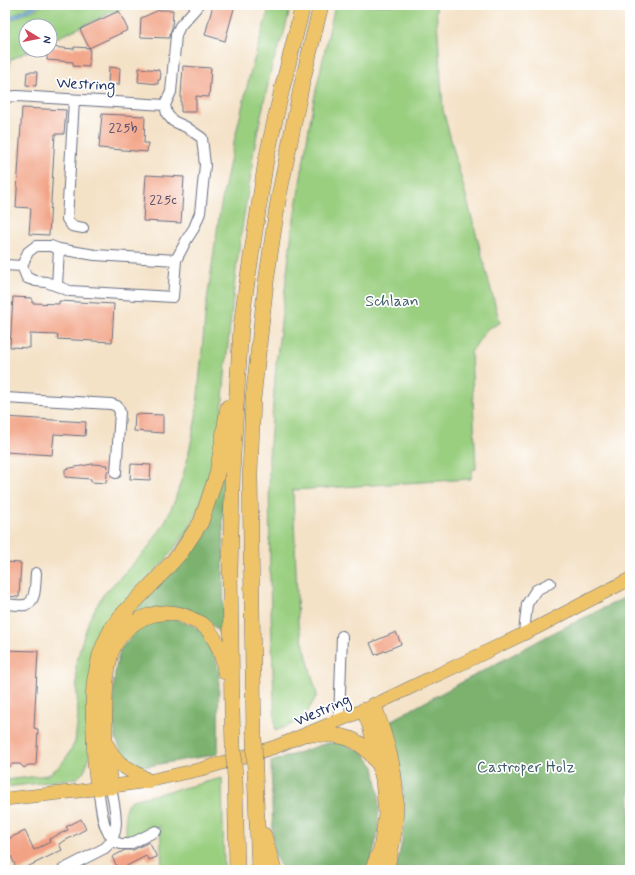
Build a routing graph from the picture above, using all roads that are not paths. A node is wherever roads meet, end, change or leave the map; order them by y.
1 (303, 5) edge
2 (321, 5) edge
3 (197, 7) dead end
4 (5, 97) edge
5 (74, 100) junction
6 (165, 105) junction
7 (83, 228) dead end
8 (59, 249) junction
9 (176, 260) junction
10 (5, 265) edge
11 (22, 266) junction
12 (57, 286) junction
13 (241, 327) junction
14 (5, 398) edge
15 (116, 472) dead end
16 (36, 573) dead end
17 (630, 579) edge
18 (550, 583) dead end
19 (5, 604) edge
20 (524, 633) junction
21 (342, 636) dead end
22 (369, 707) junction
23 (232, 711) junction
24 (339, 720) junction
25 (308, 734) junction
26 (105, 741) junction
27 (380, 766) junction
28 (148, 781) junction
29 (105, 788) junction
30 (5, 799) edge
31 (256, 807) junction
32 (156, 831) dead end
33 (113, 838) junction
34 (62, 870) edge
35 (237, 870) edge
36 (259, 870) edge
37 (274, 870) edge
38 (372, 870) edge
39 (386, 870) edge

1 - 13 highway
2 - 31 highway, bridge
3 - 6 street
4 - 5 street, Westring
5 - 6 street, Westring
5 - 7 street
6 - 9 street
8 - 9 street
8 - 11 street
8 - 12 street
9 - 12 street
10 - 11 street
11 - 12 street
13 - 23 highway
13 - 29 highway
14 - 15 street
16 - 19 street
17 - 20 main road, Westring
18 - 20 street
20 - 22 main road, Westring
21 - 24 street
22 - 24 main road, Westring
22 - 27 highway
22 - 39 highway
23 - 26 highway
23 - 35 highway, bridge
24 - 25 main road, Westring
25 - 27 highway
25 - 28 main road, Westring
26 - 28 highway
26 - 29 highway
27 - 38 highway
28 - 29 main road, Westring
29 - 30 main road, Westring
29 - 33 street
31 - 36 highway
31 - 37 highway
32 - 33 street
33 - 34 street

